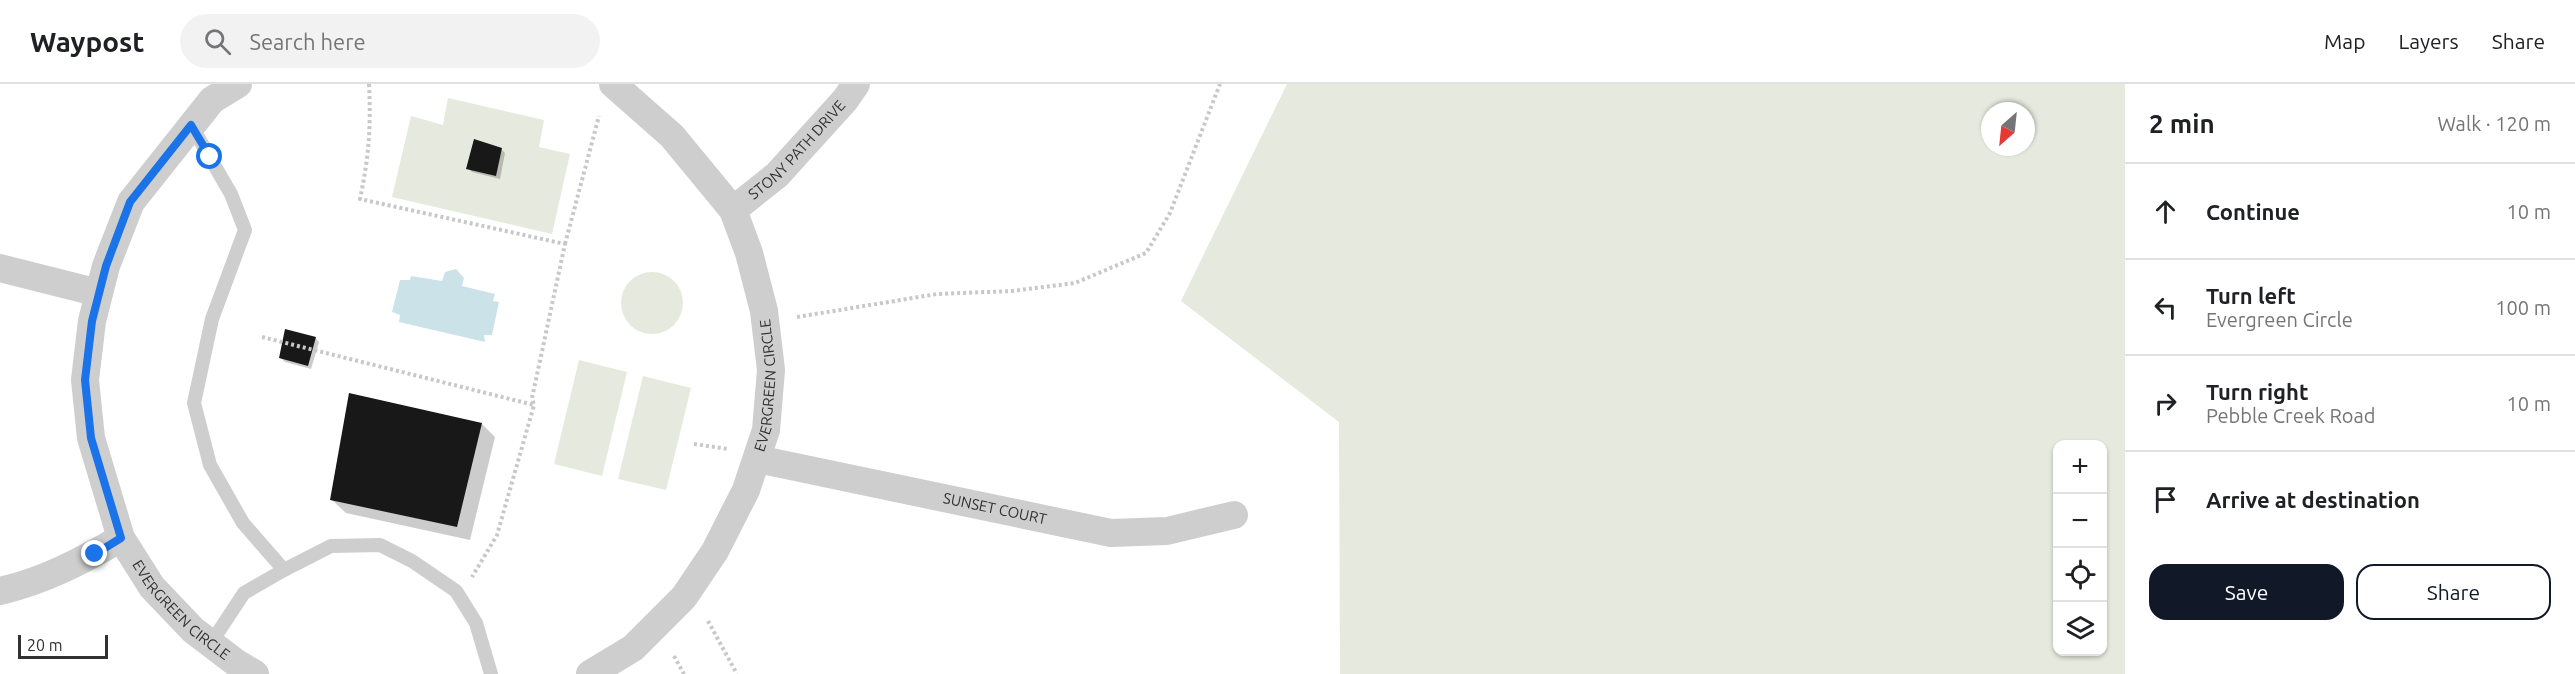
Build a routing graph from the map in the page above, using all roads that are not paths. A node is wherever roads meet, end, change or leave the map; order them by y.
1 (238, 84) edge
2 (613, 84) edge
3 (856, 84) edge
4 (191, 125) junction
5 (733, 210) junction
6 (0, 268) edge
7 (99, 293) junction
8 (746, 454) junction
9 (1234, 515) dead end
10 (121, 538) junction
11 (284, 570) junction
12 (0, 591) edge
13 (211, 643) junction
14 (255, 674) edge
15 (491, 674) edge
16 (590, 674) edge

1 - 4 street, EVERGREEN CIRCLE
2 - 5 street, EVERGREEN CIRCLE
3 - 5 street, STONY PATH DRIVE
4 - 7 street, EVERGREEN CIRCLE
4 - 11 lane
5 - 8 street, EVERGREEN CIRCLE
6 - 7 street
7 - 10 street, EVERGREEN CIRCLE
8 - 9 street, SUNSET COURT
8 - 16 street, EVERGREEN CIRCLE
10 - 12 street
10 - 13 street, EVERGREEN CIRCLE
11 - 13 lane
11 - 15 lane
13 - 14 street, EVERGREEN CIRCLE

